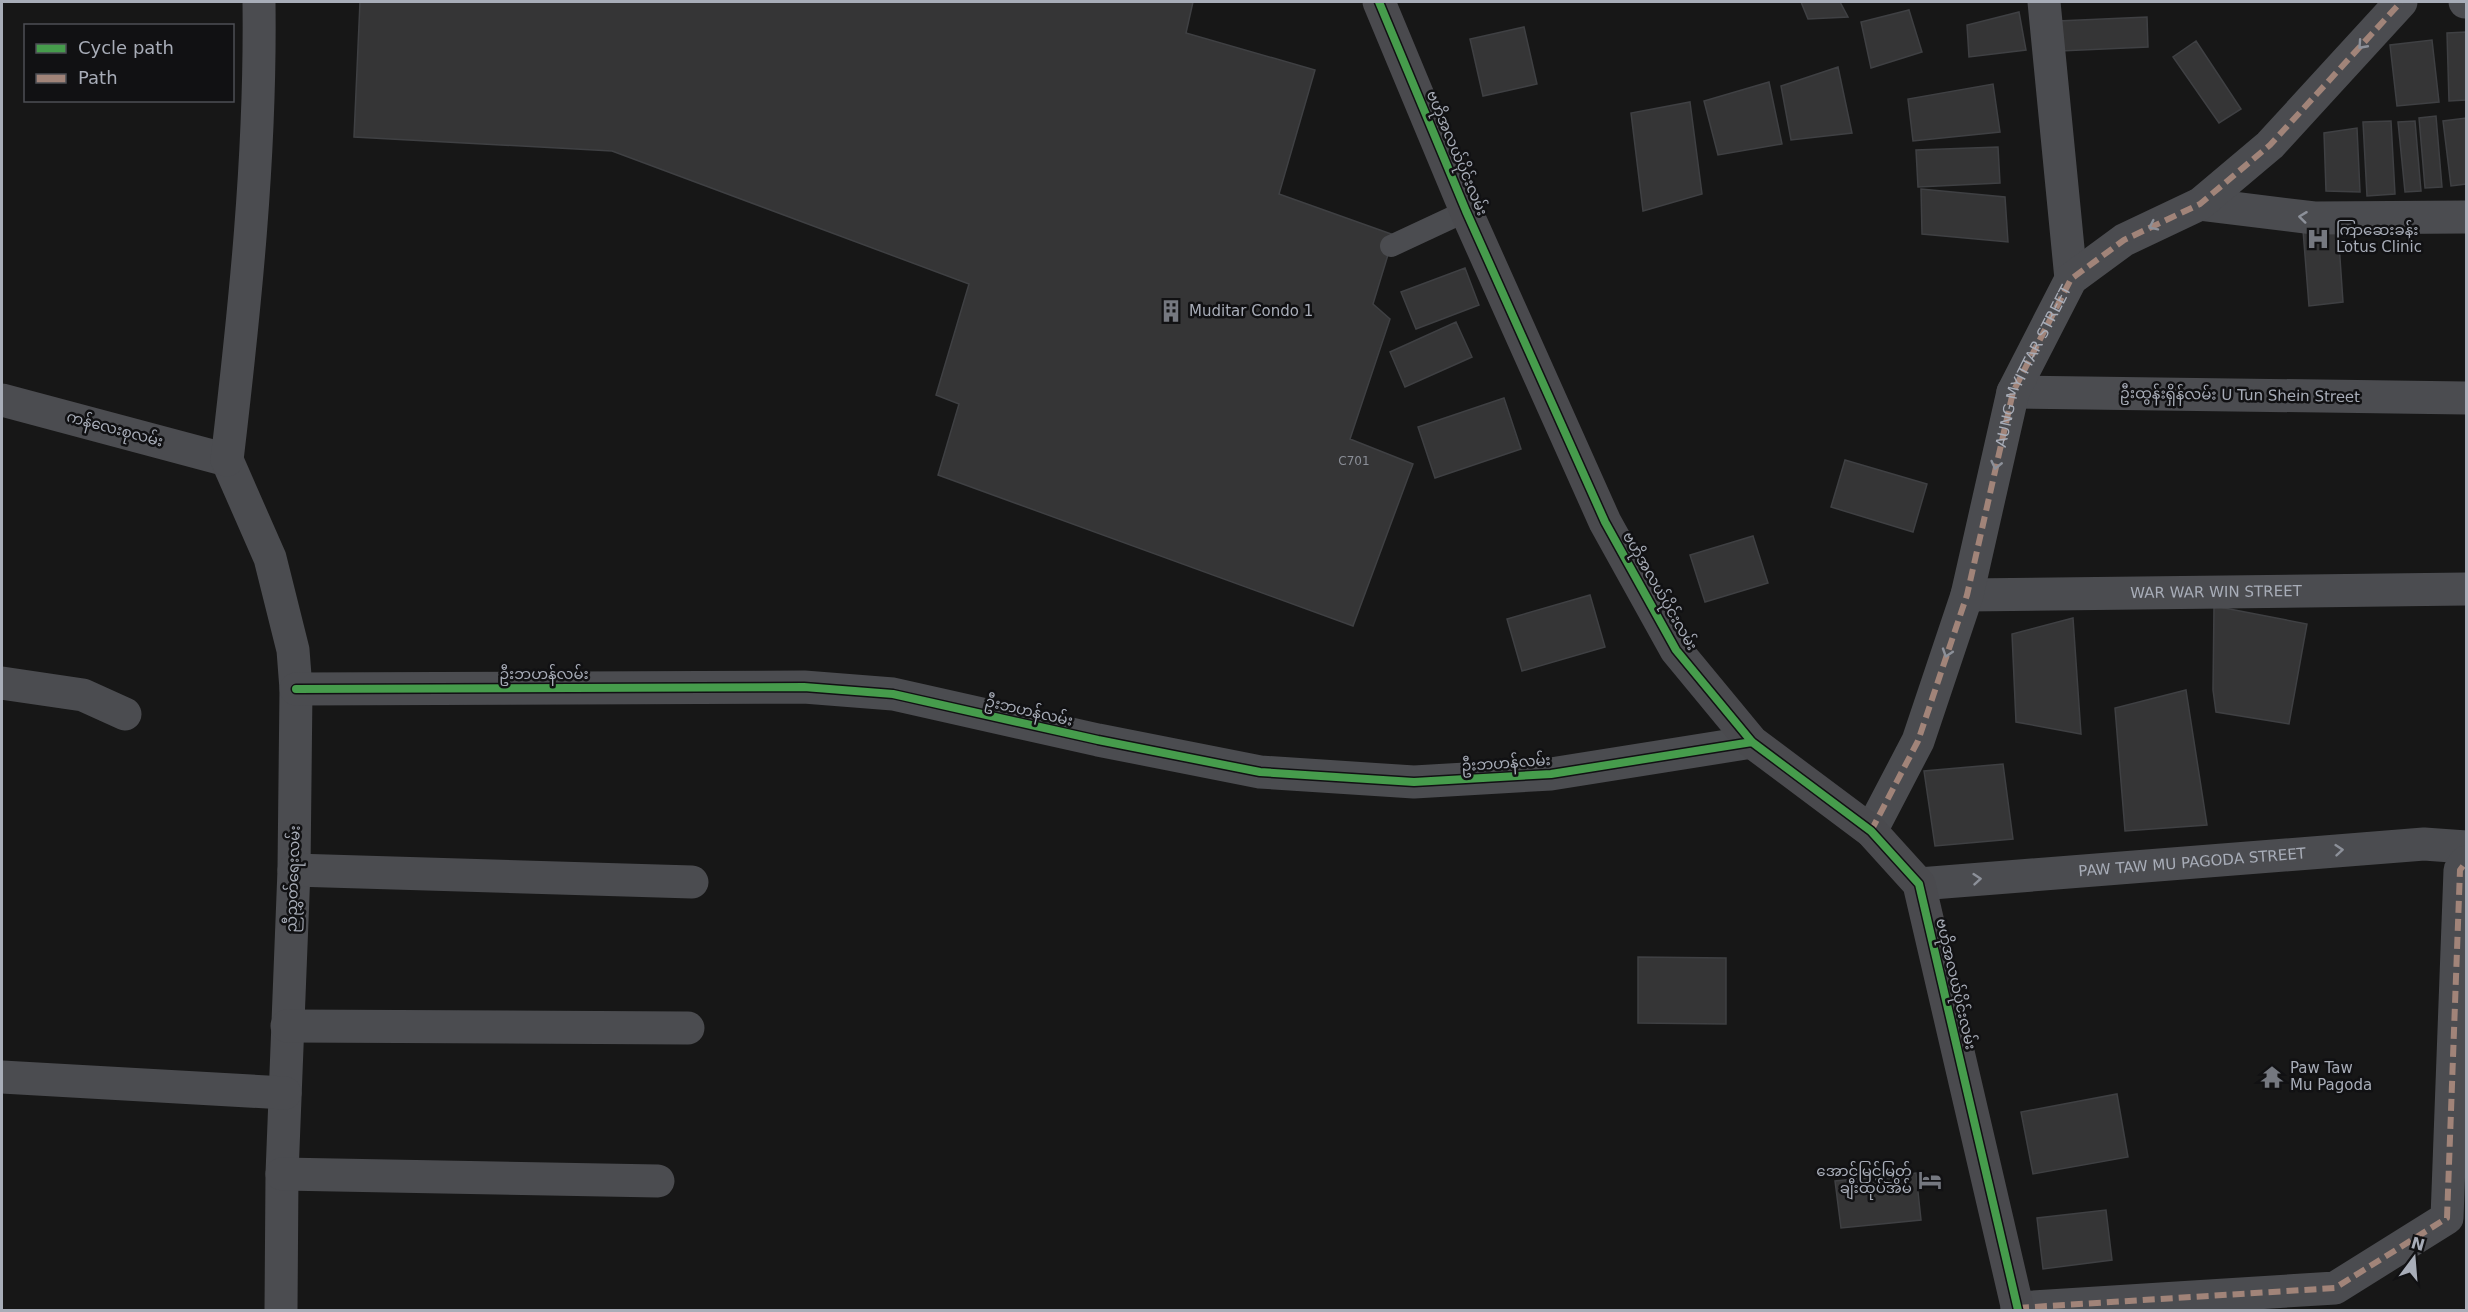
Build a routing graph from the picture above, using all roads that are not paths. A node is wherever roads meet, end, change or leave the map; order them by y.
1 (259, 2) edge
2 (1379, 2) edge
3 (2044, 2) edge
4 (2401, 2) edge
5 (2200, 204) junction
6 (1466, 211) junction
7 (2466, 217) edge
8 (1391, 246) dead end
9 (2071, 279) junction
10 (2013, 392) junction
11 (2466, 398) edge
12 (2, 400) edge
13 (228, 460) junction
14 (2466, 589) edge
15 (1967, 595) junction
16 (2, 683) edge
17 (296, 688) junction
18 (124, 714) dead end
19 (1752, 742) junction
20 (1871, 831) junction
21 (2464, 860) edge
22 (294, 870) junction
23 (692, 882) dead end
24 (1919, 884) junction
25 (287, 1026) junction
26 (688, 1028) dead end
27 (2, 1077) edge
28 (285, 1093) junction
29 (282, 1174) junction
30 (658, 1180) dead end
31 (2018, 1310) edge
32 (281, 1311) edge

1 - 13 street
2 - 6 street, ဗဟိုအလယ်ပိုင်းလမ်း
3 - 9 street
4 -> 5 street, AUNG MYITTAR STREET
7 -> 5 street
5 -> 9 street, AUNG MYITTAR STREET
6 - 8 lane
6 - 19 street, ဗဟိုအလယ်ပိုင်းလမ်း
9 - 10 street, AUNG MYITTAR STREET
10 - 11 street, ဦးထွန်းရှိန်လမ်း U Tun Shein Street
10 -> 15 street, AUNG MYITTAR STREET
12 - 13 street, ကန်လေးစုလမ်း
13 - 17 street, ညီညွှတ်ရေးလမ်း
14 - 15 street, WAR WAR WIN STREET
15 -> 20 street, AUNG MYITTAR STREET
16 - 18 street
17 - 19 street, ဦးဘဟန်လမ်း
17 - 22 street, ညီညွှတ်ရေးလမ်း
19 - 20 street, ဗဟိုအလယ်ပိုင်းလမ်း
20 - 24 street, ဗဟိုအလယ်ပိုင်းလမ်း
24 -> 21 street, PAW TAW MU PAGODA STREET
21 - 31 street
22 - 23 street
22 - 25 street, ညီညွှတ်ရေးလမ်း
24 - 31 street, ဗဟိုအလယ်ပိုင်းလမ်း
25 - 26 street
25 - 28 street, ညီညွှတ်ရေးလမ်း
27 - 28 street
28 - 29 street, ညီညွှတ်ရေးလမ်း
29 - 30 street
29 - 32 street, ညီညွှတ်ရေးလမ်း

